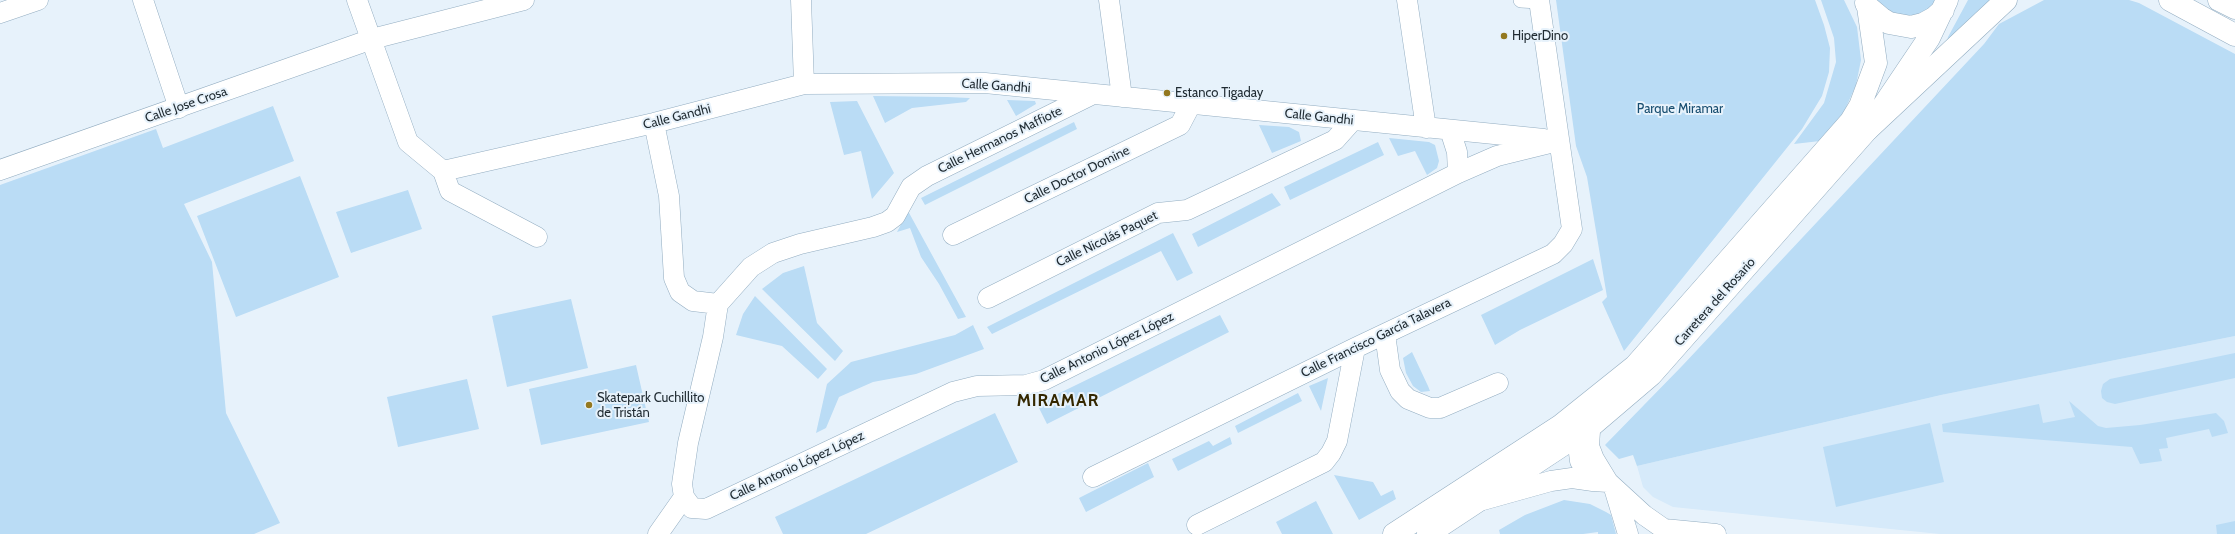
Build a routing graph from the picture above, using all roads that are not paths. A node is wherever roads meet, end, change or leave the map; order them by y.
1 (38, 0) edge
2 (142, 0) edge
3 (357, 0) edge
4 (524, 0) edge
5 (801, 0) edge
6 (1109, 0) edge
7 (1407, 0) edge
8 (1533, 0) edge
9 (2006, 0) edge
10 (2170, 0) edge
11 (2219, 0) edge
12 (1861, 2) edge
13 (1945, 5) edge
14 (2235, 8) edge
15 (0, 13) edge
16 (2235, 35) edge
17 (372, 40) junction
18 (804, 84) junction
19 (1091, 95) junction
20 (1122, 97) junction
21 (1191, 104) junction
22 (179, 108) junction
23 (1352, 120) junction
24 (654, 123) junction
25 (1426, 128) junction
26 (1450, 130) junction
27 (1868, 130) junction
28 (1496, 134) junction
29 (1558, 141) junction
30 (1497, 156) junction
31 (0, 170) edge
32 (443, 172) junction
33 (1458, 172) junction
34 (953, 235) dead end
35 (537, 238) dead end
36 (988, 298) dead end
37 (718, 304) junction
38 (1385, 334) junction
39 (1355, 348) junction
40 (1498, 382) dead end
41 (1582, 424) junction
42 (1092, 477) dead end
43 (1605, 484) junction
44 (684, 497) junction
45 (1479, 501) junction
46 (1198, 525) dead end
47 (1659, 531) edge
48 (658, 534) edge
49 (1394, 534) edge
50 (1428, 534) edge
51 (1628, 534) edge
52 (1716, 534) edge

1 - 15 street
2 - 22 street
3 - 17 street
4 - 17 street, Calle Jose Crosa
5 - 18 street
6 - 20 street
7 - 25 street
8 - 29 street, Calle Francisco García Talavera
9 - 27 main road
10 - 16 main road
11 - 14 main road
12 - 13 main road
12 - 41 main road, Carretera del Rosario
13 - 27 main road, Carretera del Rosario
17 - 22 street, Calle Jose Crosa
17 - 32 street
18 - 19 street, Calle Gandhi
18 - 24 street, Calle Gandhi
19 - 20 street, Calle Gandhi
19 - 37 street, Calle Hermanos Maffiote
20 - 21 street, Calle Gandhi
21 - 23 street, Calle Gandhi
21 - 34 street, Calle Doctor Domine
22 - 31 street, Calle Jose Crosa
23 - 25 street, Calle Gandhi
23 - 36 street, Calle Nicolás Paquet
24 - 32 street, Calle Gandhi
24 - 37 street
25 - 26 street, Calle Gandhi
26 - 28 street, Calle Gandhi
26 - 33 street
27 - 41 main road, Carretera del Rosario
28 - 29 street, Calle Gandhi
28 - 30 street
29 - 30 street, Calle Antonio López López
29 - 38 street, Calle Francisco García Talavera
30 - 33 street, Calle Antonio López López
32 - 35 street
33 - 44 street, Calle Antonio López López
37 - 44 street
38 - 39 street, Calle Francisco García Talavera
38 - 40 street
39 - 42 street, Calle Francisco García Talavera
39 - 46 street
41 - 43 street
41 - 45 main road, Carretera del Rosario
41 - 49 main road, Carretera del Rosario
43 - 45 street
43 - 47 street
43 - 51 street
44 - 48 street
45 - 50 main road, Carretera del Rosario
47 - 52 street

